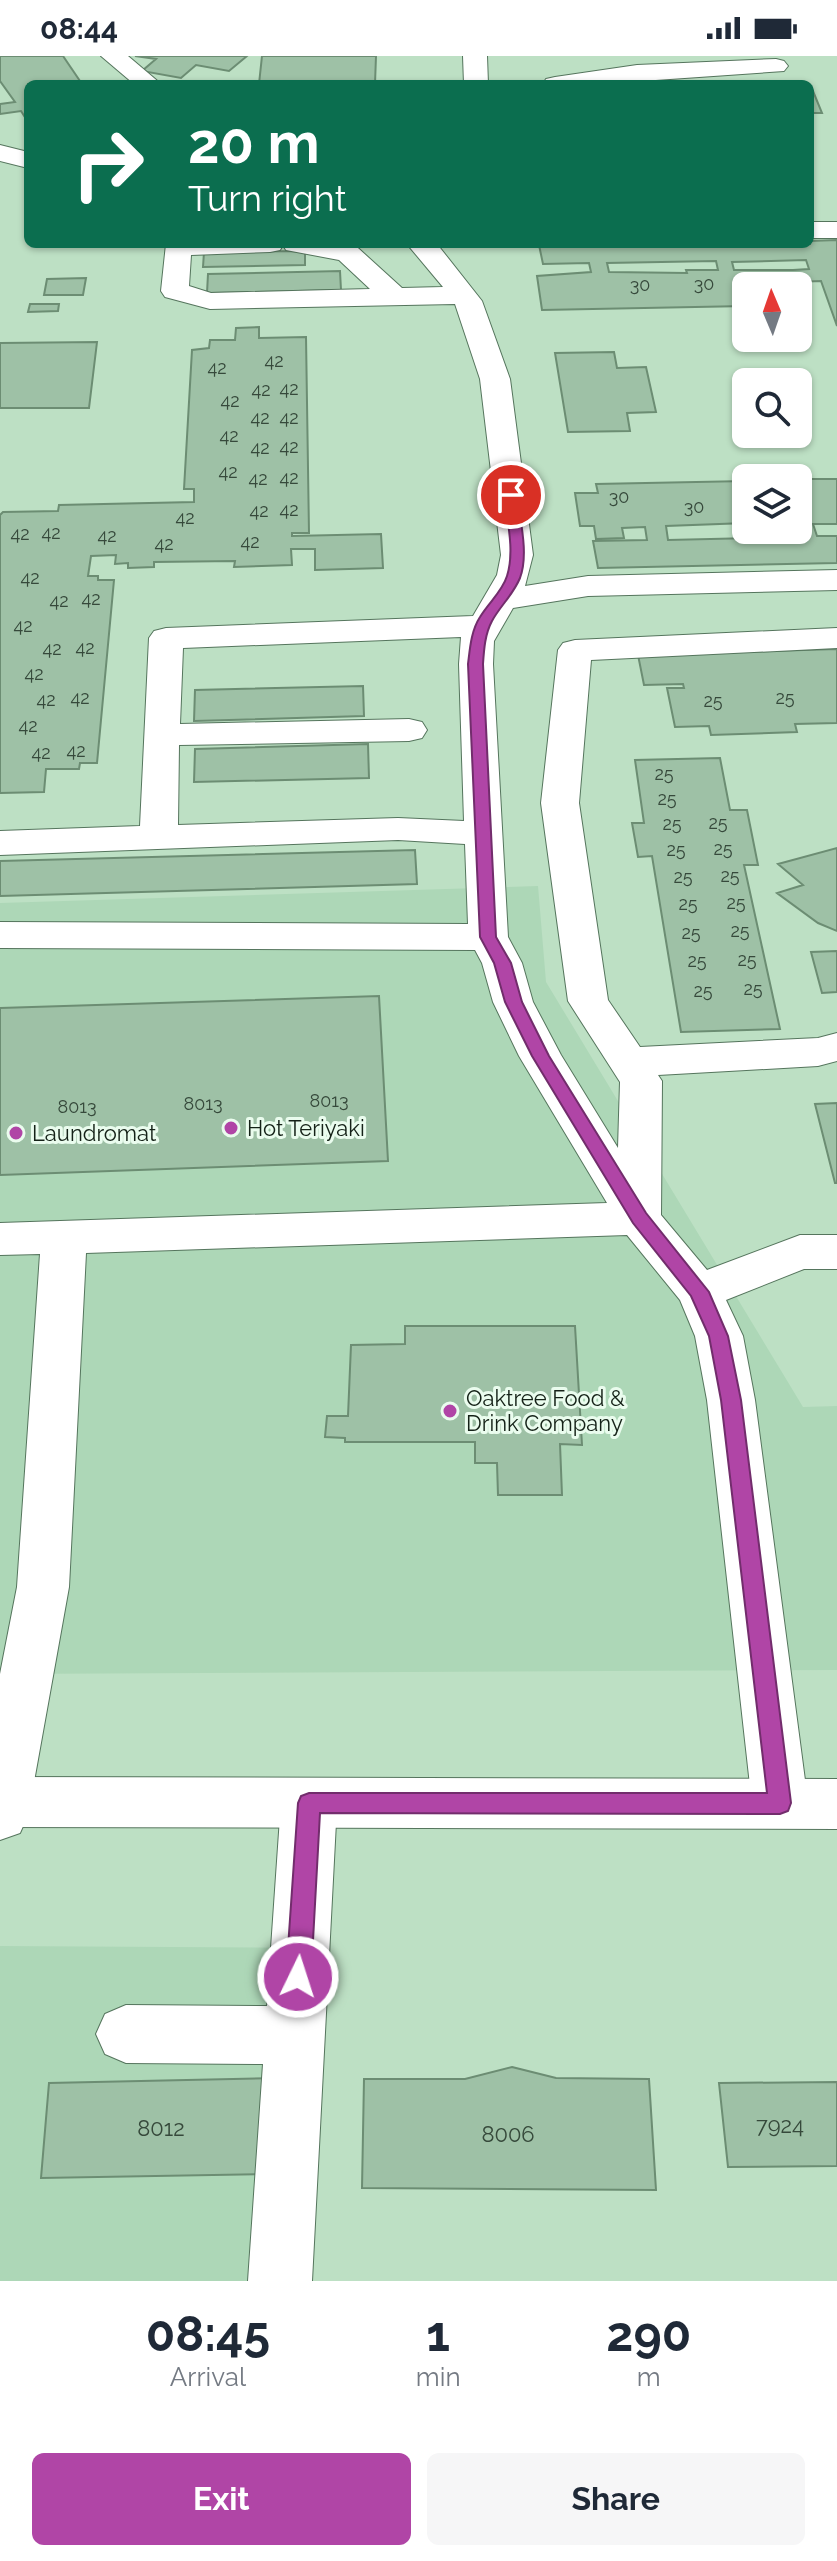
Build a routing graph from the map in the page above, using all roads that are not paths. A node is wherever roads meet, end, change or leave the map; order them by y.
1 (113, 56) edge
2 (475, 56) edge
3 (776, 66) dead end
4 (144, 80) edge
5 (476, 80) edge
6 (575, 80) edge
7 (0, 153) edge
8 (24, 159) edge
9 (814, 230) edge
10 (837, 230) edge
11 (178, 248) edge
12 (317, 248) edge
13 (425, 248) edge
14 (464, 295) junction
15 (395, 297) junction
16 (837, 580) edge
17 (492, 613) junction
18 (837, 638) edge
19 (409, 730) dead end
20 (161, 735) junction
21 (483, 834) junction
22 (159, 837) junction
23 (0, 843) edge
24 (0, 935) edge
25 (488, 937) junction
26 (837, 1047) edge
27 (628, 1062) junction
28 (639, 1218) junction
29 (64, 1237) junction
30 (0, 1239) edge
31 (837, 1252) edge
32 (699, 1292) junction
33 (309, 1803) junction
34 (780, 1803) junction
35 (837, 1804) edge
36 (1, 1807) edge
37 (126, 2034) dead end
38 (295, 2035) junction
39 (280, 2281) edge

1 - 4 street
2 - 5 street
3 - 6 street
7 - 8 street
9 - 10 street
11 - 15 street
12 - 15 street
13 - 14 street
14 - 15 street
14 - 17 street
16 - 17 street
17 - 20 street
17 - 21 street
18 - 27 street
19 - 20 street
20 - 22 street
21 - 22 street
21 - 25 street
22 - 23 street
24 - 25 street
25 - 28 street
26 - 27 street
27 - 28 street
28 - 29 street
28 - 32 street
29 - 30 street
29 - 36 street
31 - 32 street
32 - 34 street
33 - 34 street
33 - 36 street
33 - 38 street
34 - 35 street
37 - 38 street
38 - 39 street

